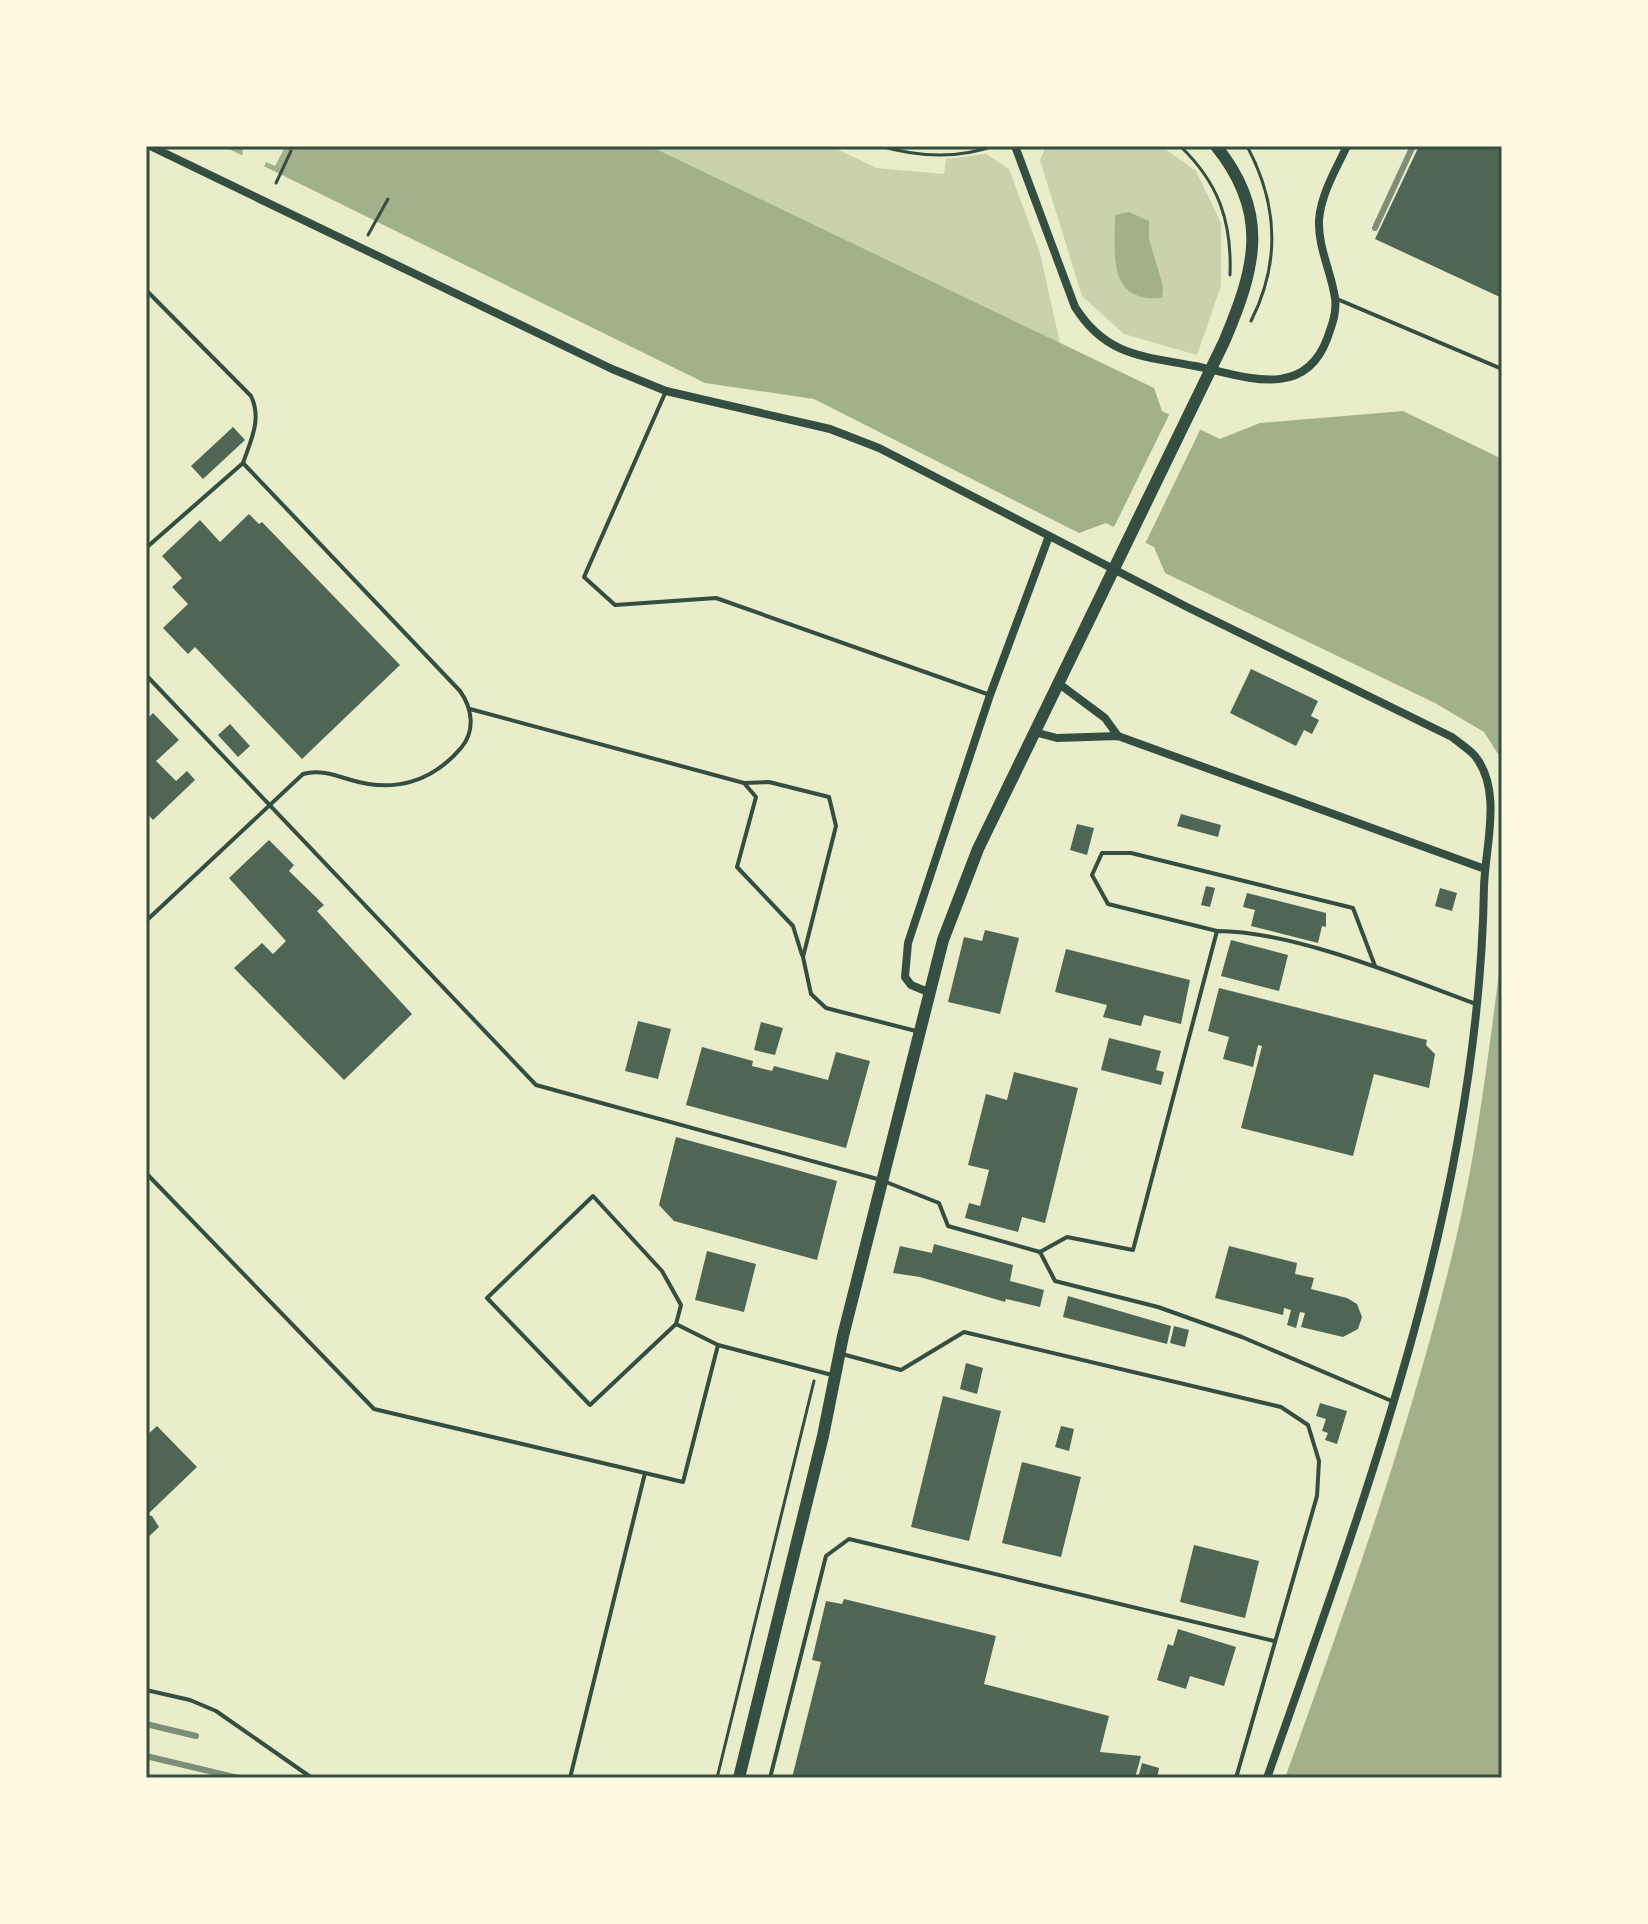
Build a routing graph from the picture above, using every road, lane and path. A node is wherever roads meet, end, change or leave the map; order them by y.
1 (150, 146) edge
2 (880, 146) edge
3 (994, 146) edge
4 (1015, 146) edge
5 (1180, 146) edge
6 (1216, 146) edge
7 (1347, 146) edge
8 (291, 151) dead end
9 (276, 183) dead end
10 (388, 199) dead end
11 (368, 235) dead end
12 (1229, 279) dead end
13 (146, 290) edge
14 (1335, 298) junction
15 (1502, 369) edge
16 (666, 391) junction
17 (243, 463) junction
18 (1049, 536) junction
19 (146, 548) edge
20 (146, 675) edge
21 (1058, 683) junction
22 (990, 695) junction
23 (469, 709) junction
24 (1034, 732) junction
25 (1118, 736) junction
26 (744, 783) junction
27 (269, 806) junction
28 (1485, 869) junction
29 (146, 921) edge
30 (1217, 931) junction
31 (803, 957) junction
32 (1375, 966) junction
33 (928, 992) junction
34 (1479, 1005) junction
35 (918, 1032) junction
36 (146, 1173) edge
37 (881, 1180) junction
38 (1040, 1252) junction
39 (676, 1324) junction
40 (718, 1345) junction
41 (840, 1353) junction
42 (834, 1376) junction
43 (1394, 1402) junction
44 (645, 1473) junction
45 (1274, 1641) junction
46 (146, 1690) edge
47 (312, 1778) edge
48 (570, 1778) edge
49 (739, 1778) edge
50 (770, 1778) edge
51 (1236, 1778) edge
52 (1267, 1778) edge

1 - 16 street
2 - 3 path
4 - 14 street
5 - 12 path
6 - 21 main road
7 - 14 street
8 - 9 path
10 - 11 path
13 - 17 lane
14 - 15 lane
16 - 18 street
16 - 22 lane
17 - 19 lane
17 - 23 lane
18 - 22 street
18 - 28 street
20 - 27 lane
21 - 24 main road
21 - 25 street
22 - 33 street
23 - 26 lane
23 - 27 lane
24 - 25 street
24 - 33 main road
25 - 28 street
26 - 31 lane
26 - 31 lane
27 - 29 lane
27 - 37 lane
28 - 34 street
30 - 32 lane
30 - 32 lane
30 - 38 lane
31 - 35 lane
32 - 34 lane
33 - 35 main road
34 - 43 street
35 - 37 main road
36 - 44 lane
37 - 38 lane
37 - 41 main road
38 - 43 lane
39 - 39 lane
39 - 40 lane
40 - 42 lane
40 - 44 lane
41 - 42 main road
41 - 45 lane
42 - 49 main road
43 - 52 street
44 - 48 lane
45 - 50 lane
45 - 51 lane
46 - 47 lane

